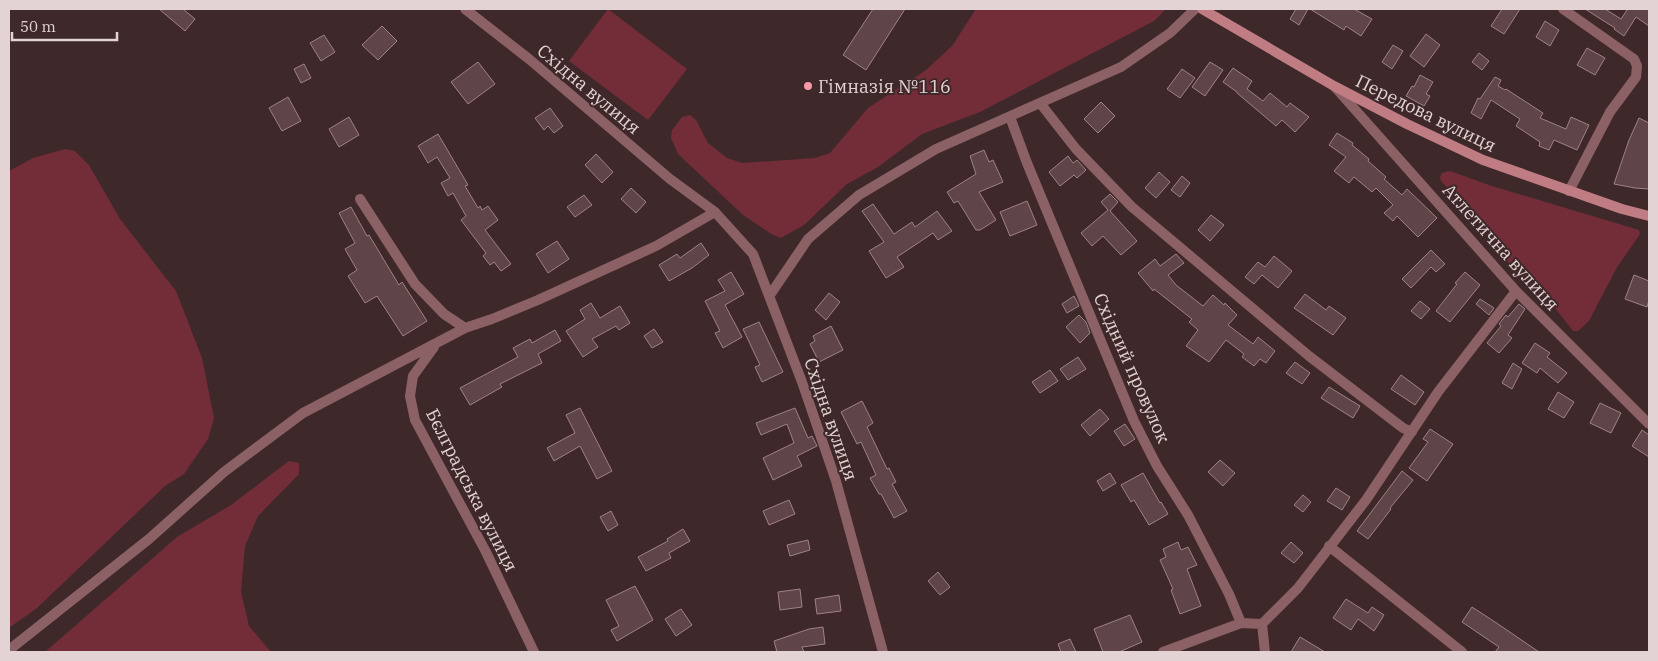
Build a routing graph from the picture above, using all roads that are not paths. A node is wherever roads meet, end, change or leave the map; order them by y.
1 (465, 9) edge
2 (1196, 9) edge
3 (1202, 9) edge
4 (1563, 9) edge
5 (1334, 86) junction
6 (1040, 103) junction
7 (1010, 117) junction
8 (1569, 191) junction
9 (360, 199) dead end
10 (715, 212) junction
11 (1649, 216) edge
12 (1516, 291) junction
13 (770, 296) junction
14 (465, 328) junction
15 (437, 344) junction
16 (1649, 424) edge
17 (1412, 432) junction
18 (1329, 546) junction
19 (1241, 623) junction
20 (1262, 624) junction
21 (9, 650) edge
22 (534, 652) edge
23 (883, 652) edge
24 (1162, 652) edge
25 (1265, 652) edge
26 (1462, 652) edge

1 - 10 street, Східна вулиця
2 - 6 street
3 - 5 street, Передова вулиця
4 - 8 street
5 - 8 street, Передова вулиця
5 - 12 street, Атлетична вулиця
6 - 7 street
6 - 17 street
7 - 13 street
7 - 19 street, Східний провулок
8 - 11 street, Передова вулиця
9 - 14 street
10 - 13 street, Східна вулиця
10 - 14 street
12 - 16 street, Атлетична вулиця
12 - 17 street
13 - 23 street, Східна вулиця
14 - 15 street
15 - 21 street
15 - 22 street, Бєлградська вулиця
17 - 18 street
18 - 20 street
18 - 26 street
19 - 20 street
19 - 24 street
20 - 25 street

